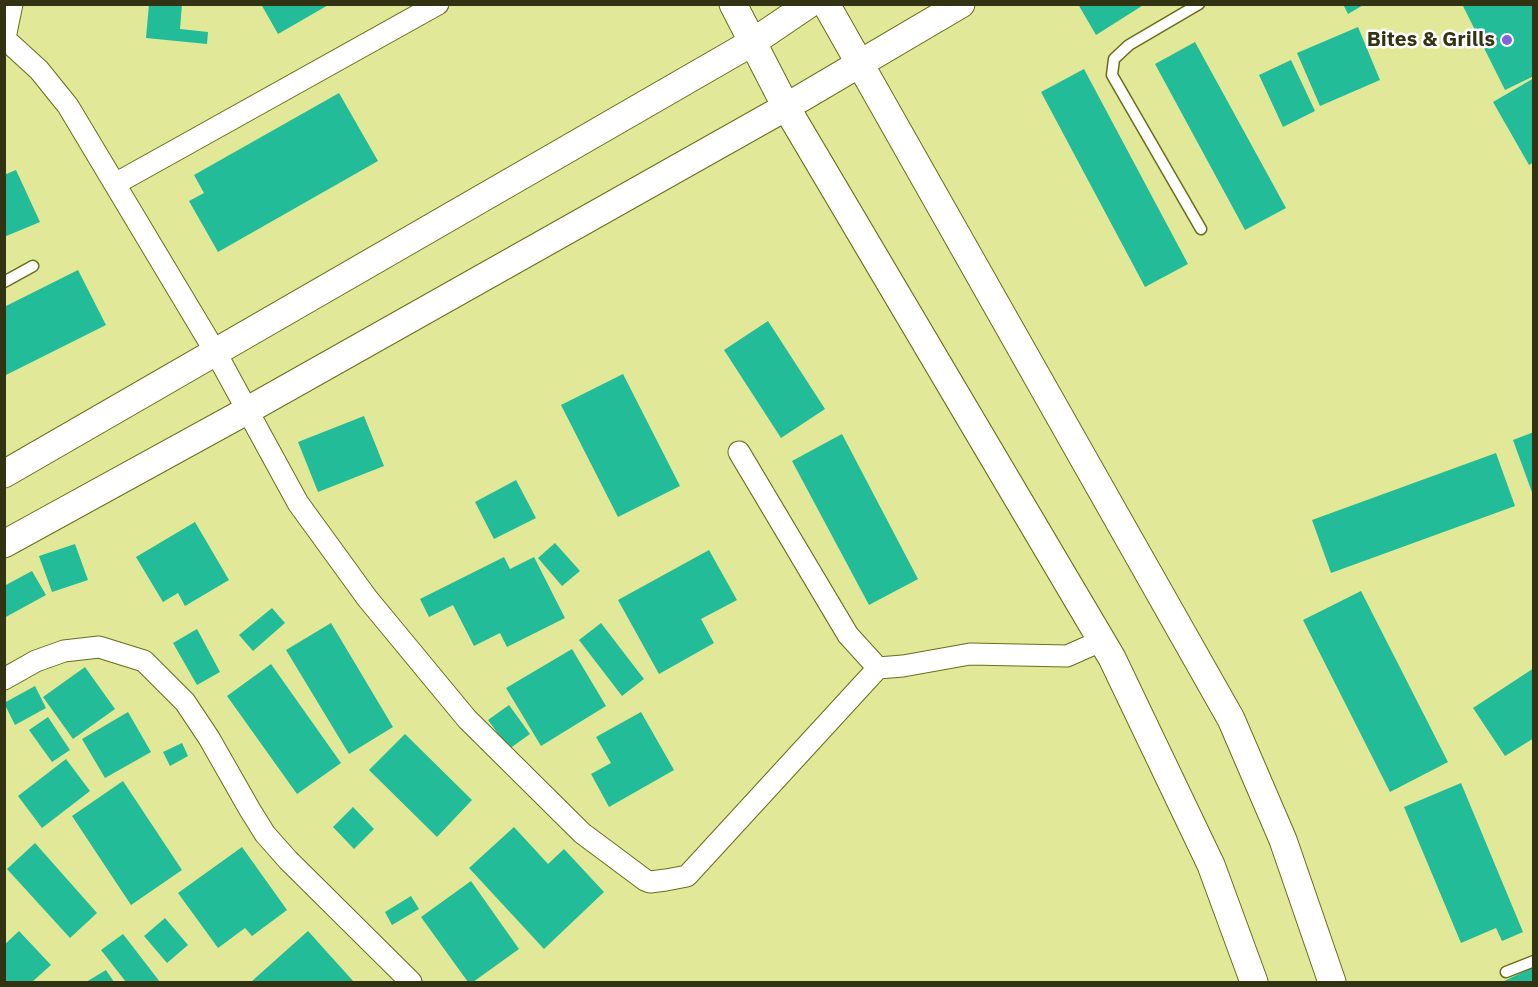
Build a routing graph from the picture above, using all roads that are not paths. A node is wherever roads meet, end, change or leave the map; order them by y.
1 (12, 4) edge
2 (438, 4) edge
3 (733, 4) edge
4 (809, 4) edge
5 (826, 4) edge
6 (961, 4) edge
7 (1199, 4) edge
8 (5, 38) edge
9 (753, 42) junction
10 (860, 63) junction
11 (786, 107) junction
12 (115, 184) junction
13 (1201, 229) dead end
14 (33, 266) dead end
15 (4, 282) edge
16 (216, 352) junction
17 (248, 410) junction
18 (738, 452) dead end
19 (4, 474) edge
20 (4, 544) edge
21 (1101, 640) junction
22 (878, 668) junction
23 (4, 679) edge
24 (1533, 961) edge
25 (1506, 972) dead end
26 (411, 982) edge
27 (1254, 982) edge
28 (1332, 982) edge

1 - 8 street
2 - 12 street
3 - 9 street
4 - 9 street
5 - 10 street
6 - 10 street
7 - 13 lane
8 - 12 street
9 - 11 street
9 - 16 street
10 - 11 street
10 - 28 street
11 - 17 street
11 - 21 street
12 - 16 street
14 - 15 lane
16 - 17 street
16 - 19 street
17 - 20 street
17 - 22 street
18 - 22 street
21 - 22 street
21 - 27 street
23 - 26 street
24 - 25 lane

